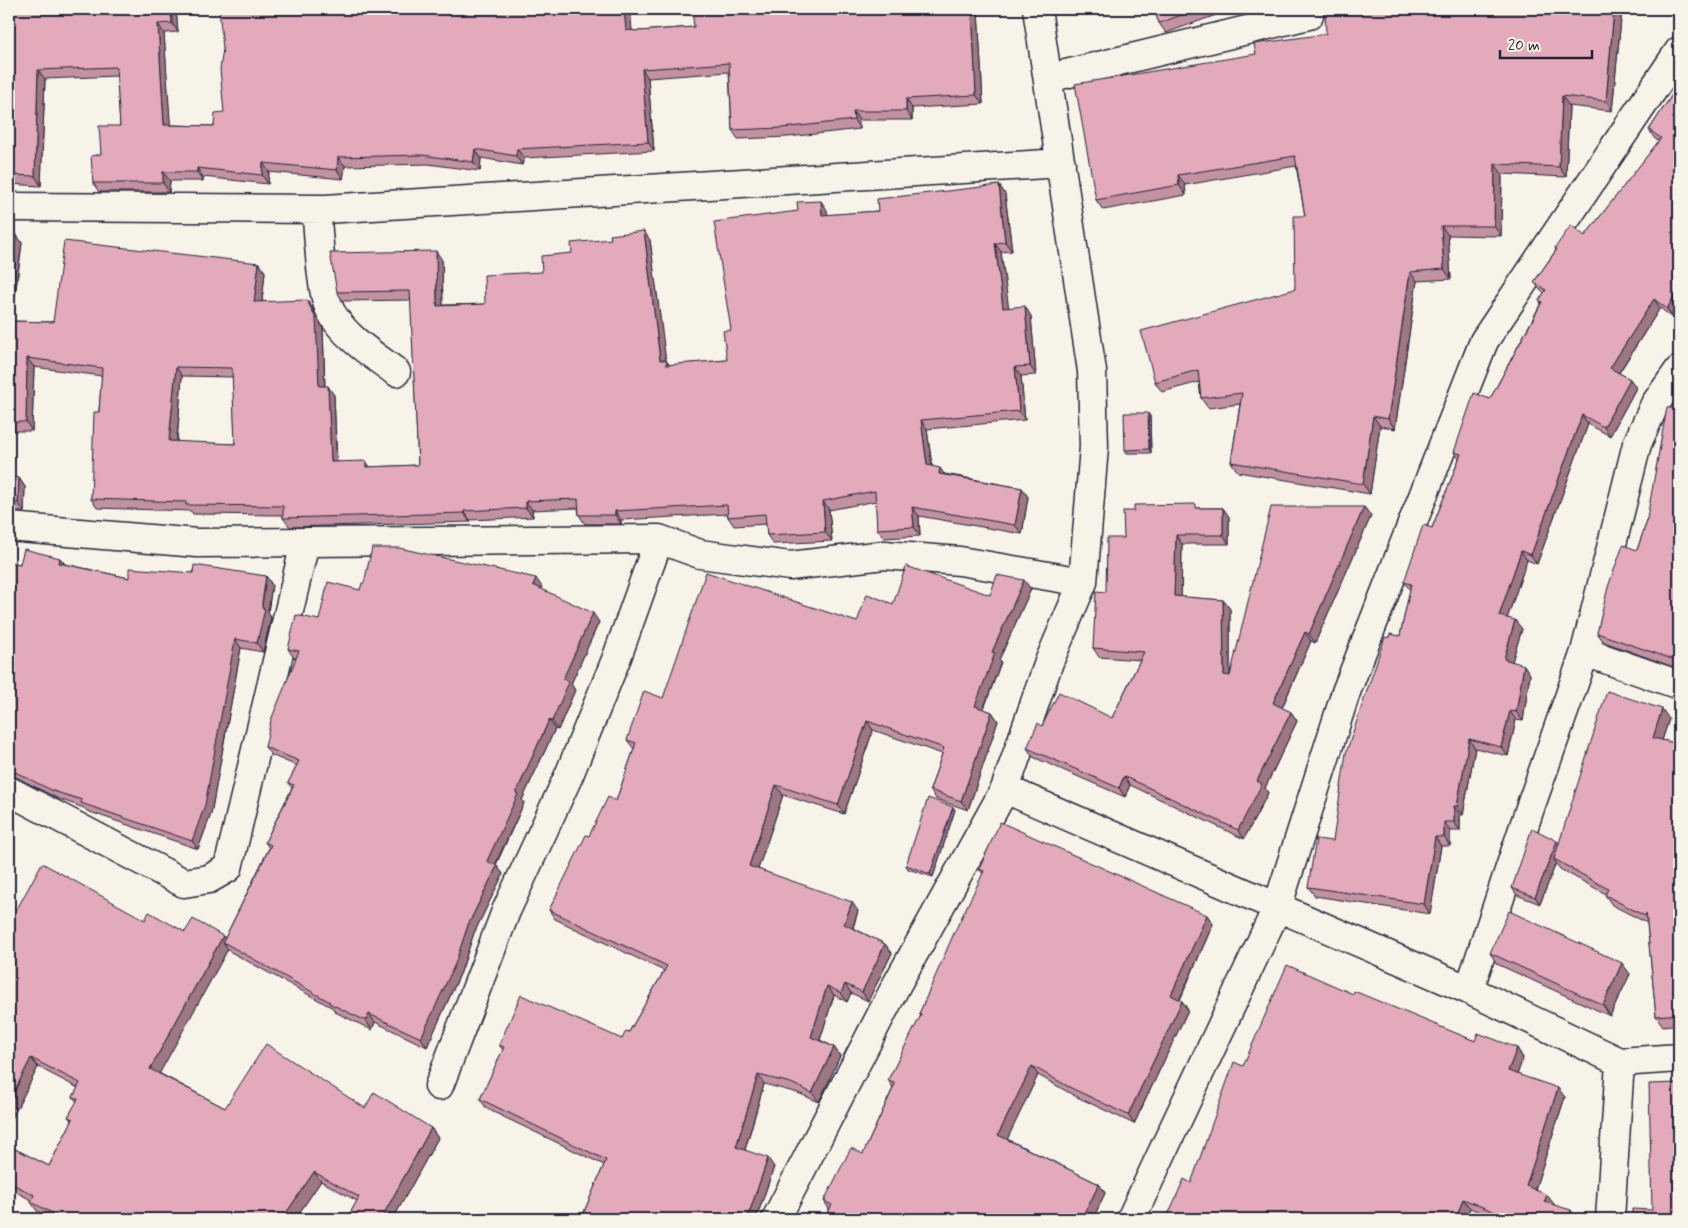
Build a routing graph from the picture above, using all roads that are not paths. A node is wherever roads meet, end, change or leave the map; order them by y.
1 (1037, 9) edge
2 (1309, 15) dead end
3 (1679, 51) edge
4 (1049, 78) junction
5 (1061, 163) junction
6 (9, 207) edge
7 (316, 209) junction
8 (1679, 370) edge
9 (396, 372) dead end
10 (9, 528) edge
11 (659, 539) junction
12 (305, 543) junction
13 (1083, 582) junction
14 (1585, 652) junction
15 (1679, 684) edge
16 (1005, 789) junction
17 (9, 791) edge
18 (1277, 908) junction
19 (1469, 990) junction
20 (1679, 1058) edge
21 (1620, 1062) junction
22 (439, 1086) dead end
23 (776, 1219) edge
24 (1131, 1219) edge
25 (1610, 1219) edge

1 - 4 street
2 - 4 street
3 - 18 street
4 - 5 street
5 - 7 street
5 - 13 street
6 - 7 street
7 - 9 street
8 - 14 street
10 - 12 street
11 - 12 street
11 - 13 street
11 - 22 street
12 - 17 street
13 - 16 street
14 - 15 street
14 - 19 street
16 - 18 street
16 - 23 street
18 - 19 street
18 - 24 street
19 - 21 street
20 - 21 street
21 - 25 street

